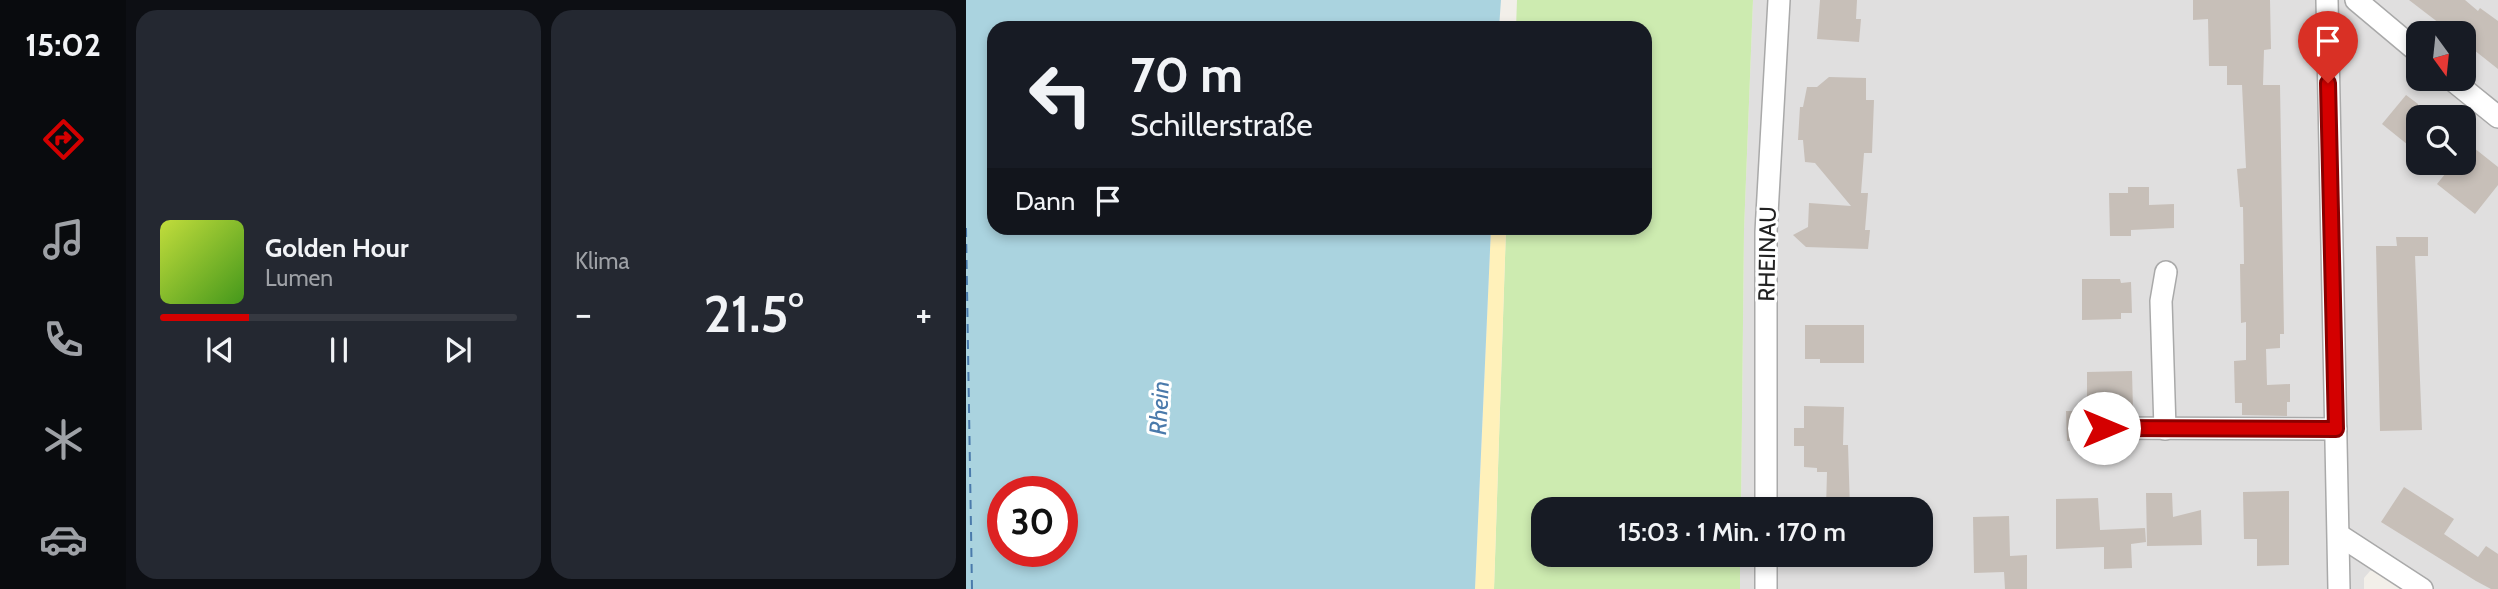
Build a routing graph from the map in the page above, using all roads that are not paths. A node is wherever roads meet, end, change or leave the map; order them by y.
1 (1779, 0) edge
2 (2327, 0) edge
3 (2356, 0) edge
4 (2406, 42) edge
5 (2466, 91) edge
6 (2498, 117) edge
7 (2166, 272) dead end
8 (2104, 428) dead end
9 (2165, 429) junction
10 (2336, 429) junction
11 (1766, 497) edge
12 (2339, 535) junction
13 (1766, 567) edge
14 (1766, 589) edge
15 (2339, 589) edge
16 (2422, 589) edge

1 - 11 street, RHEINAU
2 - 10 street
3 - 4 street
5 - 6 street
7 - 9 street
8 - 9 street
9 - 10 street
10 - 12 street
12 - 15 street
12 - 16 street
13 - 14 street

